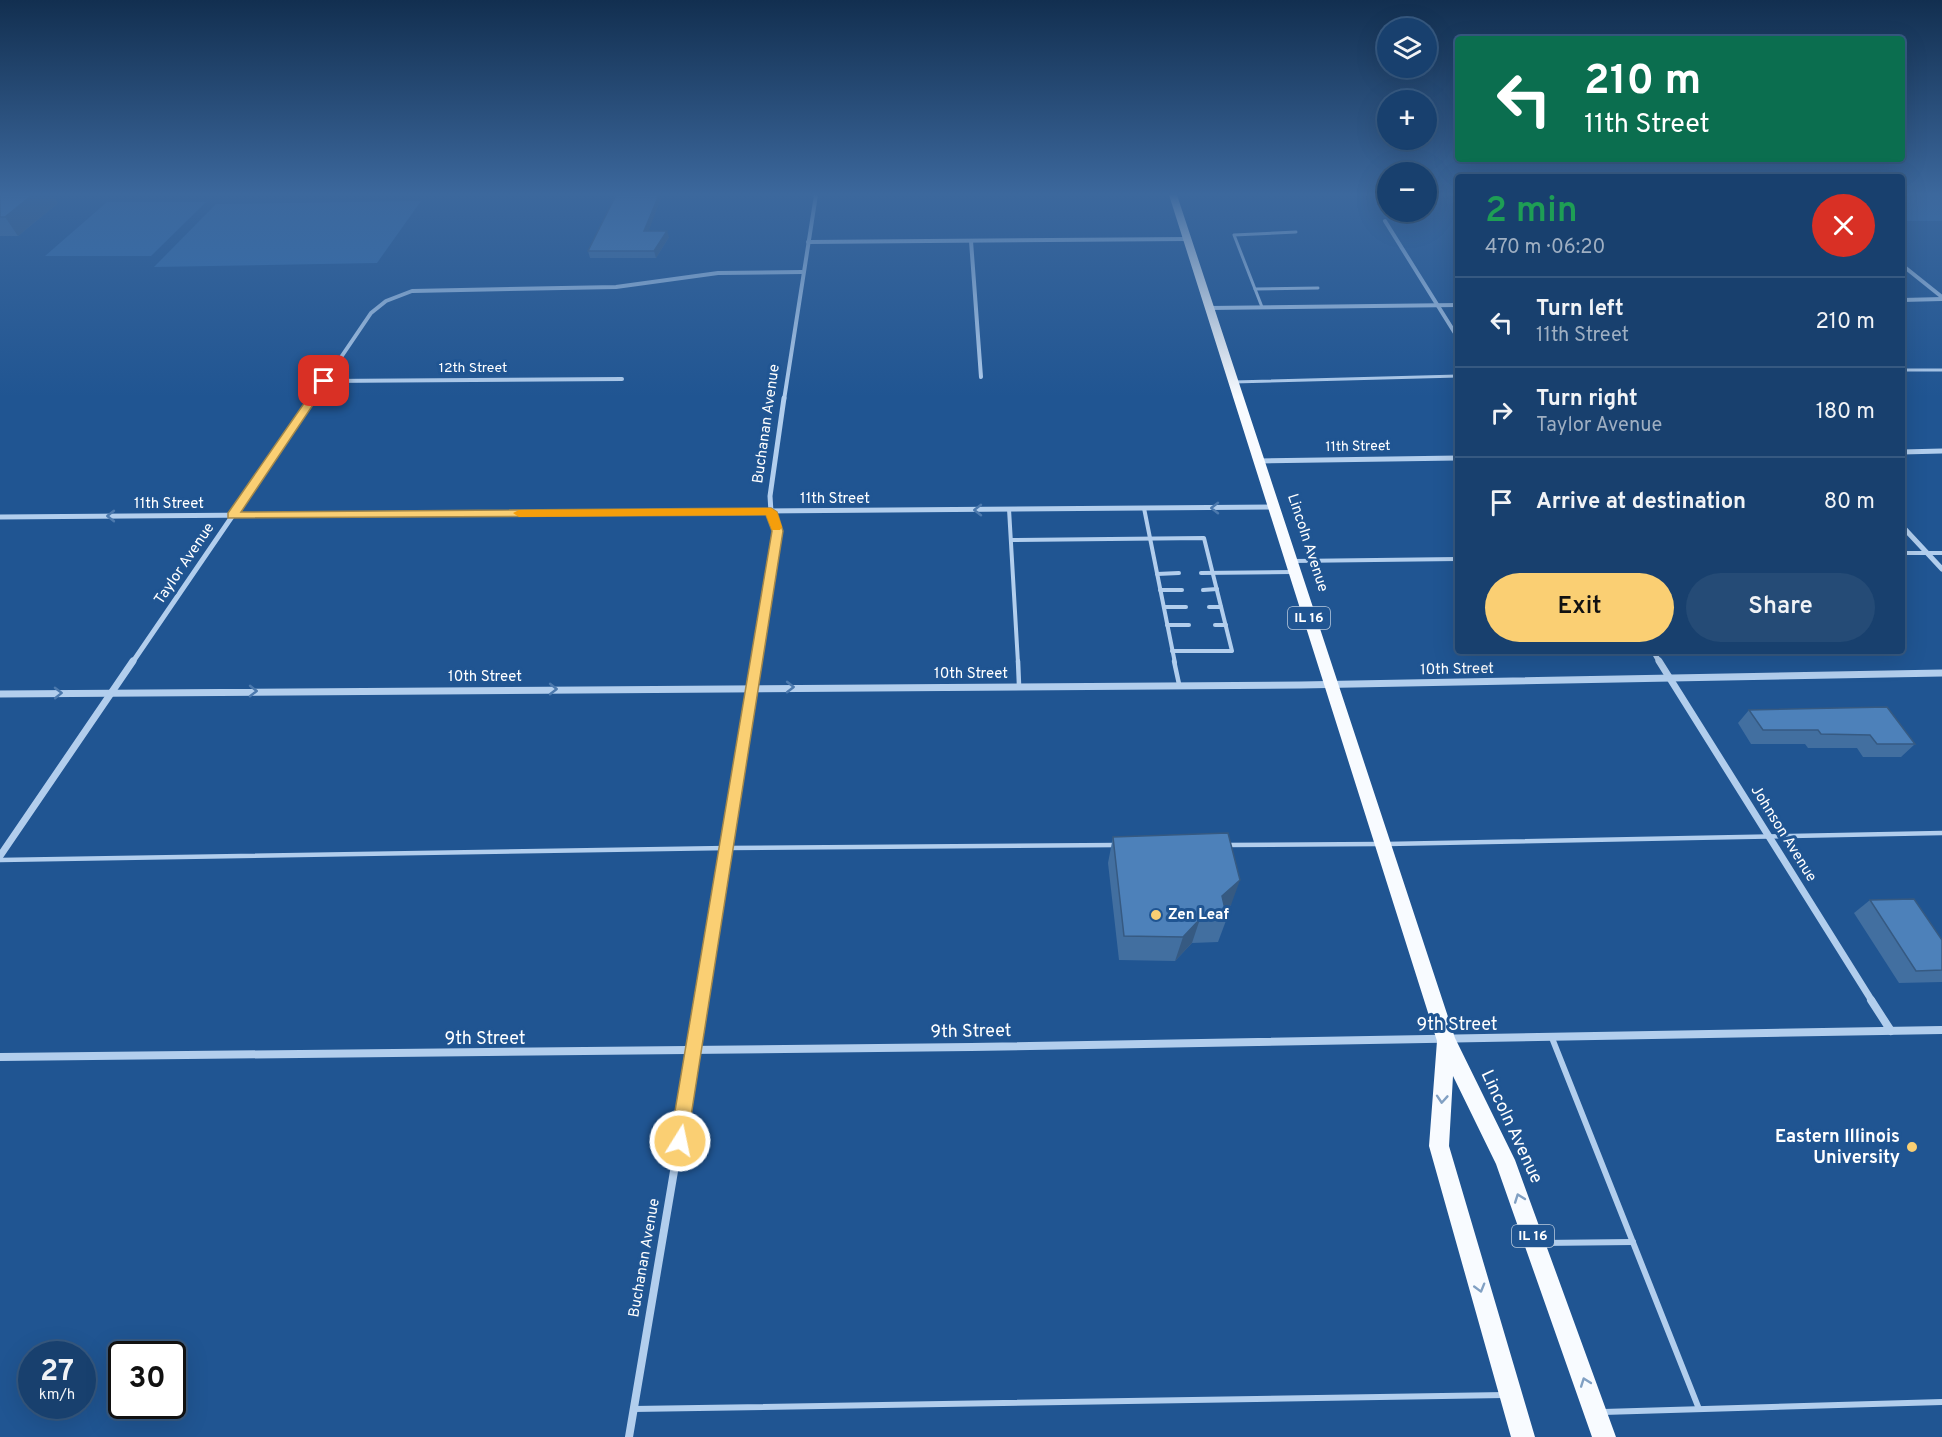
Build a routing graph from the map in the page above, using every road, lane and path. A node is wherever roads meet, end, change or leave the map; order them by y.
1 (804, 262) edge
2 (973, 262) edge
3 (1194, 262) edge
4 (1245, 262) edge
5 (1411, 262) edge
6 (1905, 267) edge
7 (802, 272) junction
8 (1318, 288) dead end
9 (1255, 289) junction
10 (1942, 298) edge
11 (1905, 300) edge
12 (1438, 305) junction
13 (1455, 305) edge
14 (1262, 307) junction
15 (1209, 308) junction
16 (1455, 333) edge
17 (1905, 370) edge
18 (1942, 370) edge
19 (1455, 376) edge
20 (981, 377) dead end
21 (622, 379) dead end
22 (324, 381) junction
23 (1233, 382) junction
24 (1942, 451) edge
25 (1905, 452) edge
26 (1455, 458) edge
27 (1258, 461) junction
28 (1274, 507) junction
29 (1144, 508) junction
30 (1010, 509) junction
31 (771, 512) junction
32 (232, 516) junction
33 (0, 517) edge
34 (1905, 529) edge
35 (1150, 539) junction
36 (1012, 540) junction
37 (1905, 553) edge
38 (1927, 553) junction
39 (1942, 553) edge
40 (1455, 559) edge
41 (1293, 567) junction
42 (1942, 569) edge
43 (1179, 573) dead end
44 (1201, 573) dead end
45 (1213, 573) junction
46 (1157, 574) junction
47 (1182, 590) dead end
48 (1203, 590) dead end
49 (1217, 590) junction
50 (1160, 591) junction
51 (1164, 607) junction
52 (1186, 607) dead end
53 (1209, 607) dead end
54 (1221, 607) junction
55 (1167, 625) junction
56 (1189, 625) dead end
57 (1215, 625) dead end
58 (1226, 625) junction
59 (1172, 651) junction
60 (1655, 654) edge
61 (1942, 673) edge
62 (1670, 678) junction
63 (1179, 684) junction
64 (1330, 684) junction
65 (1020, 685) junction
66 (754, 687) junction
67 (112, 692) junction
68 (0, 694) edge
69 (1942, 832) edge
70 (1769, 836) junction
71 (1382, 844) junction
72 (1120, 845) edge
73 (1215, 845) edge
74 (727, 848) junction
75 (0, 856) edge
76 (0, 860) edge
77 (1942, 1030) edge
78 (1890, 1031) junction
79 (1551, 1038) junction
80 (1446, 1041) junction
81 (695, 1052) junction
82 (0, 1057) edge
83 (1633, 1242) junction
84 (1535, 1244) junction
85 (1511, 1395) junction
86 (1942, 1402) edge
87 (633, 1409) junction
88 (1699, 1409) junction
89 (1596, 1413) junction
90 (628, 1437) edge
91 (1523, 1437) edge
92 (1604, 1437) edge

1 - 7 street, Buchanan Avenue
2 - 20 street
3 - 15 main road, Lincoln Avenue / IL 16
4 - 9 lane
5 - 12 street
6 - 10 street
7 - 22 street, Taylor Avenue
7 - 31 street, Buchanan Avenue
8 - 9 lane
9 - 14 lane
10 - 11 street
12 - 13 street
12 - 14 street
12 - 16 street
14 - 15 street
15 - 23 main road, Lincoln Avenue / IL 16
17 - 18 lane
19 - 23 lane
21 - 22 street, 12th Street
22 - 32 street, Taylor Avenue
23 - 27 main road, Lincoln Avenue / IL 16
24 - 25 street
26 - 27 street, 11th Street
27 - 28 main road, Lincoln Avenue / IL 16
28 -> 29 street, 11th Street
28 - 41 main road, Lincoln Avenue / IL 16
29 - 30 street, 11th Street
29 - 35 lane
30 -> 31 street, 11th Street
30 - 36 lane
31 - 32 street, 11th Street
31 - 66 street, Buchanan Avenue
32 -> 33 street, 11th Street
32 - 67 street, Taylor Avenue
34 - 38 street
35 - 36 lane
35 - 45 lane
35 - 46 lane
36 - 65 lane
37 - 38 lane
38 - 39 lane
38 - 42 street
40 - 41 lane
41 - 45 lane
41 - 64 main road, Lincoln Avenue / IL 16
43 - 46 lane
44 - 45 lane
45 - 49 lane
46 - 50 lane
47 - 50 lane
48 - 49 lane
49 - 54 lane
50 - 51 lane
51 - 52 lane
51 - 55 lane
53 - 54 lane
54 - 58 lane
55 - 56 lane
55 - 59 lane
57 - 58 lane
58 - 59 lane
59 - 63 lane
60 - 62 street, Johnson Avenue
61 - 62 street, 10th Street
62 - 64 street, 10th Street
62 - 70 street, Johnson Avenue
63 - 64 street, 10th Street
63 - 65 street, 10th Street
64 - 71 main road, Lincoln Avenue / IL 16
66 -> 65 street, 10th Street
67 -> 66 street, 10th Street
66 - 74 street, Buchanan Avenue
68 -> 67 street, 10th Street
67 - 75 street, Taylor Avenue
69 - 70 lane
70 - 71 lane
70 - 78 street, Johnson Avenue
71 - 73 lane
71 - 80 main road, Lincoln Avenue / IL 16
72 - 74 lane
74 - 76 lane
74 - 81 street, Buchanan Avenue
77 - 78 street, 9th Street
78 - 79 street, 9th Street
79 - 80 street, 9th Street
79 - 83 lane
80 - 81 street, 9th Street
84 -> 80 main road, Lincoln Avenue / IL 16
80 -> 85 main road, Lincoln Avenue / IL 16
81 - 82 street, 9th Street
81 - 87 street, Buchanan Avenue
83 - 84 lane
83 - 88 lane
89 -> 84 main road, Lincoln Avenue / IL 16
85 - 87 lane
85 - 91 main road, Lincoln Avenue / IL 16
86 - 88 lane
87 - 90 street, Buchanan Avenue
88 - 89 lane
89 - 92 main road, Lincoln Avenue / IL 16

